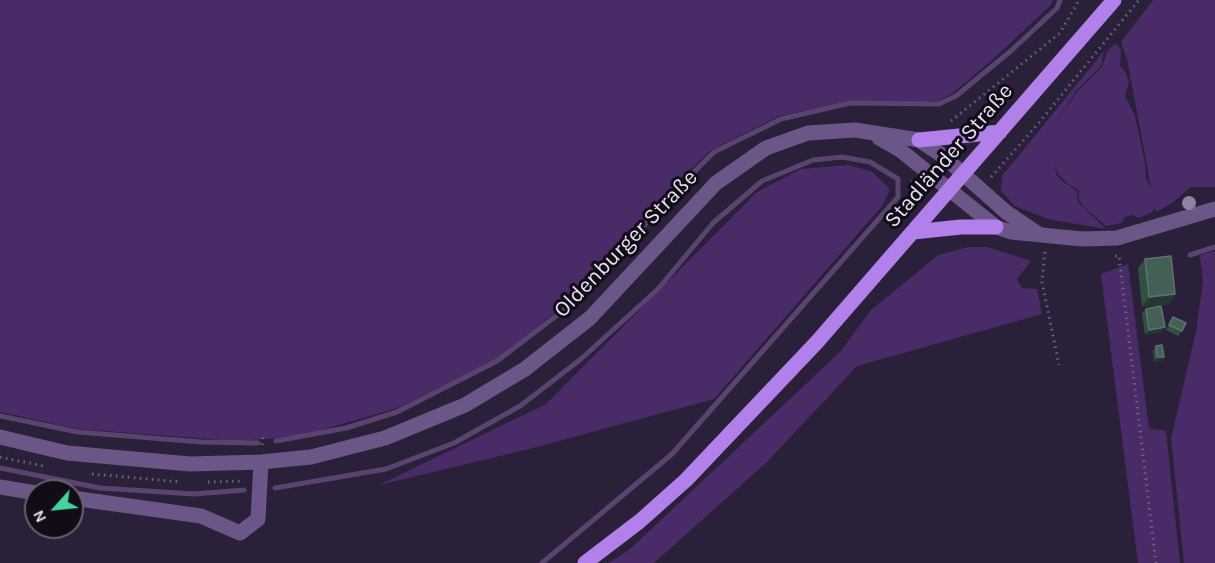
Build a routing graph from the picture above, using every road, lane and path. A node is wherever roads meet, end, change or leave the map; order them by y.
1 (1079, 0) edge
2 (1114, 0) edge
3 (1139, 0) edge
4 (1000, 132) junction
5 (872, 133) junction
6 (951, 136) junction
7 (919, 140) junction
8 (925, 170) junction
9 (964, 174) junction
10 (911, 179) dead end
11 (950, 190) junction
12 (979, 190) junction
13 (1215, 209) edge
14 (996, 227) junction
15 (913, 232) junction
16 (1041, 235) junction
17 (1119, 256) dead end
18 (1059, 365) dead end
19 (0, 436) edge
20 (0, 457) edge
21 (261, 462) junction
22 (54, 468) dead end
23 (84, 473) dead end
24 (260, 480) junction
25 (182, 482) dead end
26 (203, 482) dead end
27 (0, 487) edge
28 (24, 491) edge
29 (84, 500) edge
30 (585, 563) edge
31 (1156, 563) edge

1 - 6 path
2 - 4 main road, Stadländer Straße
3 - 12 path
4 - 6 main road
4 - 9 main road, Stadländer Straße
5 - 7 street, Oldenburger Straße
5 - 8 street
5 - 21 street, Oldenburger Straße
6 - 7 main road
7 - 9 street, Oldenburger Straße
8 - 10 path
8 - 11 street
9 - 11 main road, Stadländer Straße
9 - 12 street, Oldenburger Straße
11 - 14 street
11 - 15 main road, Stadländer Straße
12 - 16 street, Oldenburger Straße
13 - 16 street
14 - 15 main road
14 - 16 street
15 - 30 main road, Stadländer Straße
16 - 18 path
17 - 31 path
19 - 21 street, Oldenburger Straße
20 - 22 path
21 - 24 street
23 - 25 path
24 - 26 path
24 - 29 street
27 - 28 street

